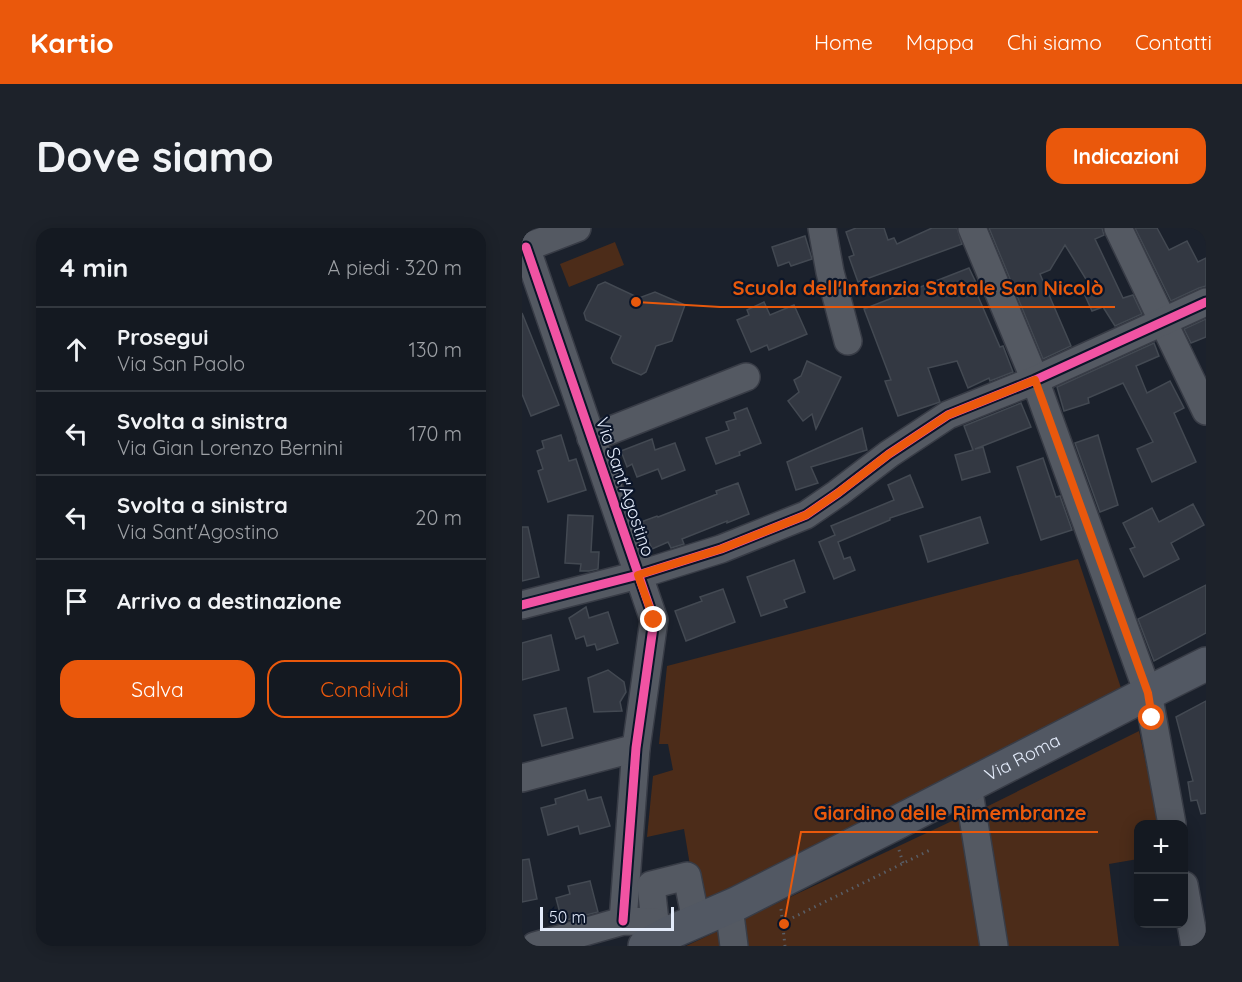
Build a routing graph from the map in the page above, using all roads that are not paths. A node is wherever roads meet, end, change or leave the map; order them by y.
1 (577, 228) edge
2 (822, 228) edge
3 (972, 228) edge
4 (1118, 228) edge
5 (524, 248) edge
6 (1206, 302) edge
7 (1162, 321) junction
8 (848, 341) dead end
9 (746, 376) dead end
10 (1035, 380) junction
11 (1206, 411) edge
12 (591, 438) junction
13 (638, 575) junction
14 (522, 605) edge
15 (1206, 664) edge
16 (1148, 693) junction
17 (636, 748) junction
18 (522, 778) edge
19 (968, 786) junction
20 (1171, 820) edge
21 (729, 907) junction
22 (1188, 907) edge
23 (623, 921) junction
24 (666, 931) edge
25 (535, 946) edge
26 (734, 946) edge
27 (994, 946) edge
28 (1195, 946) edge

1 - 5 street
2 - 8 street
3 - 10 street
4 - 7 street
5 - 12 street, Via Sant'Agostino
6 - 7 street
7 - 10 street
7 - 11 street
9 - 12 street
10 - 13 street
10 - 16 street
12 - 13 street, Via Sant'Agostino
13 - 14 street
13 - 17 street, Via Sant'Agostino
15 - 16 main road, Via Roma
16 - 19 main road, Via Roma
16 - 20 street
17 - 18 street
17 - 23 street, Via Sant'Agostino
19 - 21 main road, Via Roma
19 - 27 street
21 - 24 main road, Via Roma
21 - 26 street
22 - 28 street
23 - 24 street
23 - 25 street
24 - 24 street

